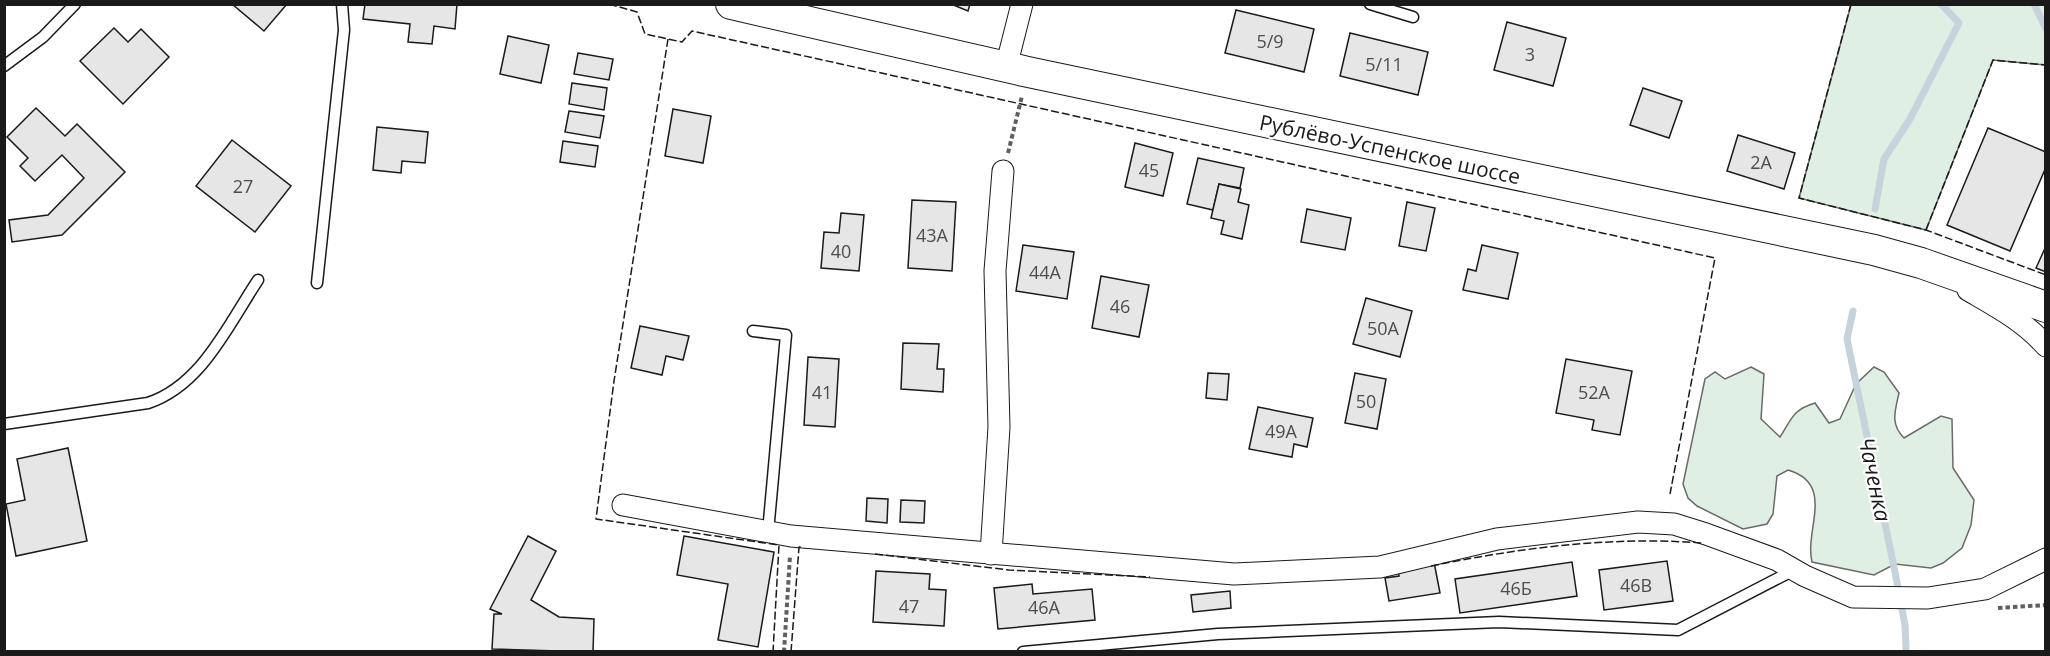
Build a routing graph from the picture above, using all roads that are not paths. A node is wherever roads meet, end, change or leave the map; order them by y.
1 (75, 4) edge
2 (342, 4) edge
3 (731, 4) edge
4 (1022, 4) edge
5 (1370, 4) edge
6 (1413, 17) dead end
7 (4, 66) edge
8 (1017, 69) junction
9 (1004, 171) road end
10 (1921, 263) junction
11 (258, 280) dead end
12 (316, 283) dead end
13 (2046, 307) edge
14 (753, 331) dead end
15 (2046, 346) edge
16 (4, 424) edge
17 (623, 505) dead end
18 (768, 532) junction
19 (992, 554) junction
20 (2046, 559) edge
21 (1794, 570) junction
22 (1023, 651) edge

1 - 7 lane
2 - 12 lane
3 - 8 main road, Рублёво-Успенское шоссе
4 - 8 street
5 - 6 lane
8 - 10 main road, Рублёво-Успенское шоссе
9 - 19 street
10 - 13 main road, Рублёво-Успенское шоссе
10 - 15 street
11 - 16 lane
14 - 18 lane
17 - 18 street
18 - 19 street
19 - 21 street
20 - 21 street
21 - 22 lane

